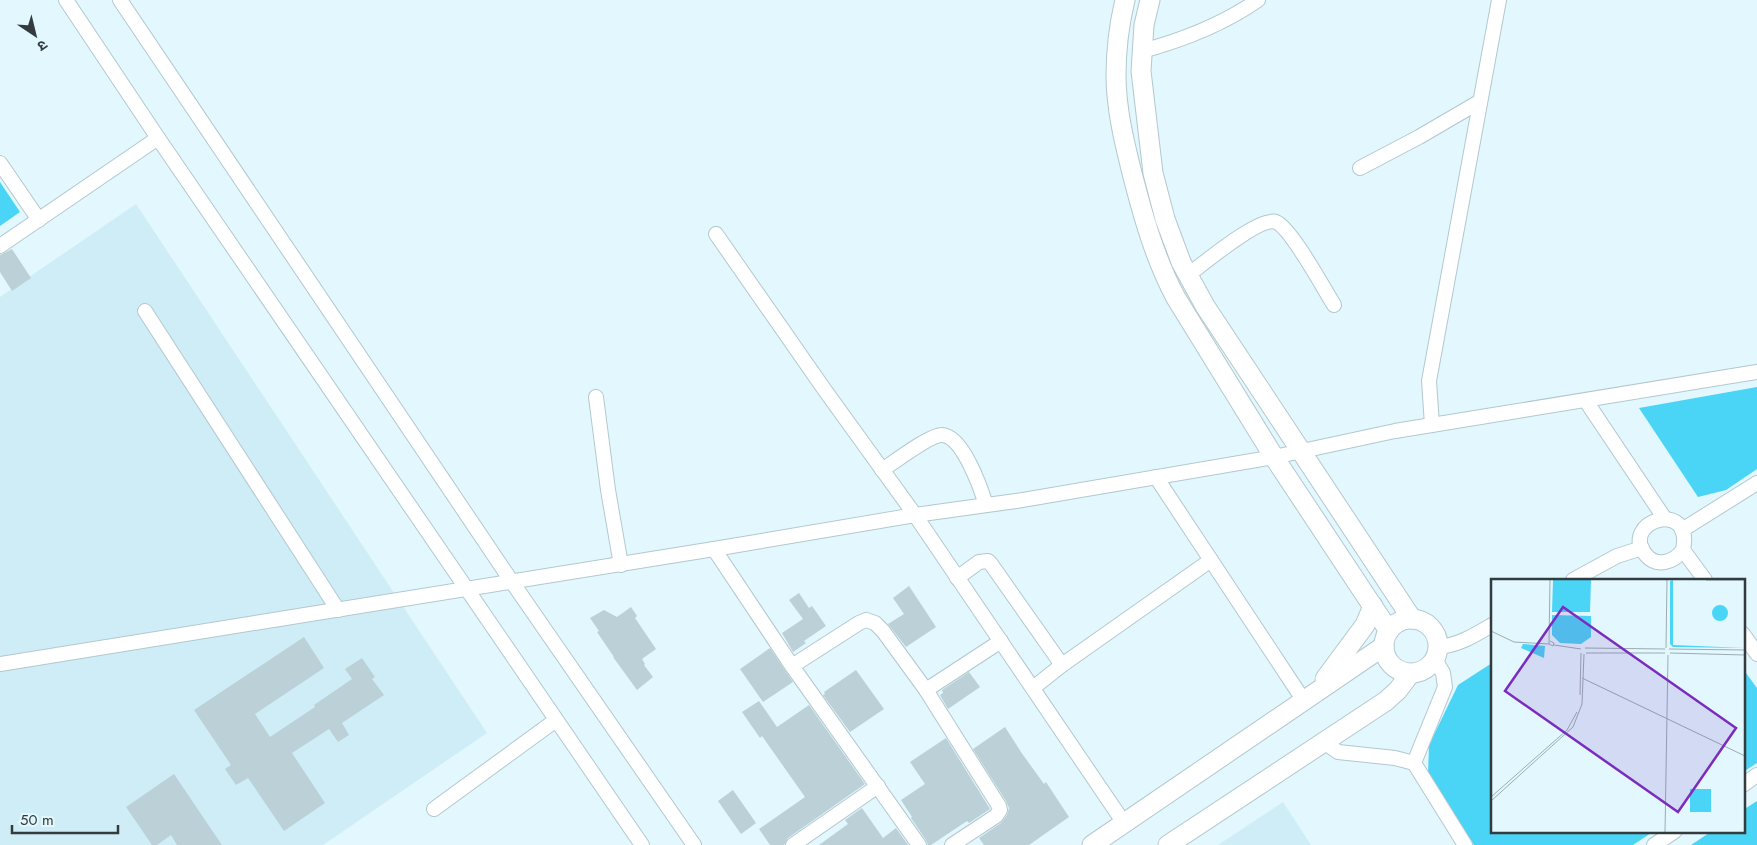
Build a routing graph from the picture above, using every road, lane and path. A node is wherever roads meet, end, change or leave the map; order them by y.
1 (66, 0) edge
2 (120, 0) edge
3 (1125, 0) edge
4 (1150, 0) edge
5 (1258, 0) edge
6 (1498, 0) edge
7 (1142, 51) junction
8 (1479, 102) junction
9 (158, 138) junction
10 (0, 163) edge
11 (1360, 168) dead end
12 (39, 220) junction
13 (716, 234) dead end
14 (0, 246) edge
15 (1188, 275) junction
16 (1334, 305) dead end
17 (145, 311) dead end
18 (1757, 372) edge
19 (596, 397) dead end
20 (1586, 401) junction
21 (1432, 425) junction
22 (1300, 452) junction
23 (1274, 457) junction
24 (882, 470) junction
25 (1156, 477) junction
26 (1757, 483) edge
27 (986, 505) junction
28 (915, 515) junction
29 (1665, 519) junction
30 (1682, 530) junction
31 (1642, 548) junction
32 (714, 550) junction
33 (1683, 550) junction
34 (1211, 560) junction
35 (621, 565) junction
36 (957, 578) junction
37 (1575, 579) edge
38 (1704, 579) edge
39 (512, 582) junction
40 (466, 590) junction
41 (1373, 606) junction
42 (338, 610) junction
43 (1412, 619) junction
44 (1491, 626) edge
45 (1744, 635) edge
46 (1387, 638) junction
47 (1000, 641) junction
48 (1437, 653) junction
49 (1757, 654) edge
50 (0, 664) edge
51 (1062, 665) junction
52 (792, 666) junction
53 (1410, 674) junction
54 (1033, 688) junction
55 (926, 690) junction
56 (1309, 697) junction
57 (556, 720) junction
58 (1324, 742) junction
59 (1414, 763) junction
60 (1757, 776) edge
61 (1744, 784) edge
62 (878, 786) junction
63 (434, 809) dead end
64 (1124, 823) junction
65 (1673, 832) edge
66 (642, 845) edge
67 (694, 845) edge
68 (792, 845) edge
69 (920, 845) edge
70 (952, 845) edge
71 (1092, 845) edge
72 (1168, 845) edge
73 (1465, 845) edge
74 (1654, 845) edge

1 - 9 street
2 - 39 street
3 - 23 main road
4 - 7 main road
5 - 7 street
6 - 8 street
7 - 15 main road
8 - 11 street
8 - 21 street
9 - 12 street
9 - 40 street
10 - 12 street
12 - 14 street
13 - 24 street
15 - 16 street
15 - 22 main road
17 - 42 street
18 - 20 street
19 - 35 street
20 - 21 street
20 - 29 street
21 - 22 street
22 - 23 street
22 - 43 main road
23 - 25 street
23 - 41 main road
24 - 27 street
24 - 28 street
25 - 27 street
25 - 34 street
26 - 30 street
27 - 28 street
28 - 32 street
28 - 36 street
29 - 30 street
29 - 31 street
30 - 33 street
31 - 33 street
31 - 37 street
32 - 35 street
32 - 52 street
33 - 38 street
34 - 51 street
34 - 56 street
35 - 39 street
36 - 47 street
36 - 51 street
39 - 40 street
39 - 67 street
40 - 42 street
40 - 57 street
41 - 46 main road
41 - 56 main road
42 - 50 street
43 - 46 main road
43 - 48 main road
44 - 48 street
45 - 49 street
46 - 53 main road
46 - 56 main road
47 - 54 street
47 - 55 street
48 - 53 main road
48 - 59 street
51 - 54 street
52 - 55 street
52 - 62 street
53 - 58 main road
54 - 64 street
55 - 70 street
56 - 64 main road
57 - 63 street
57 - 66 street
58 - 59 street
58 - 72 main road
59 - 73 street
60 - 61 street
62 - 68 street
62 - 69 street
64 - 71 main road
65 - 74 street

